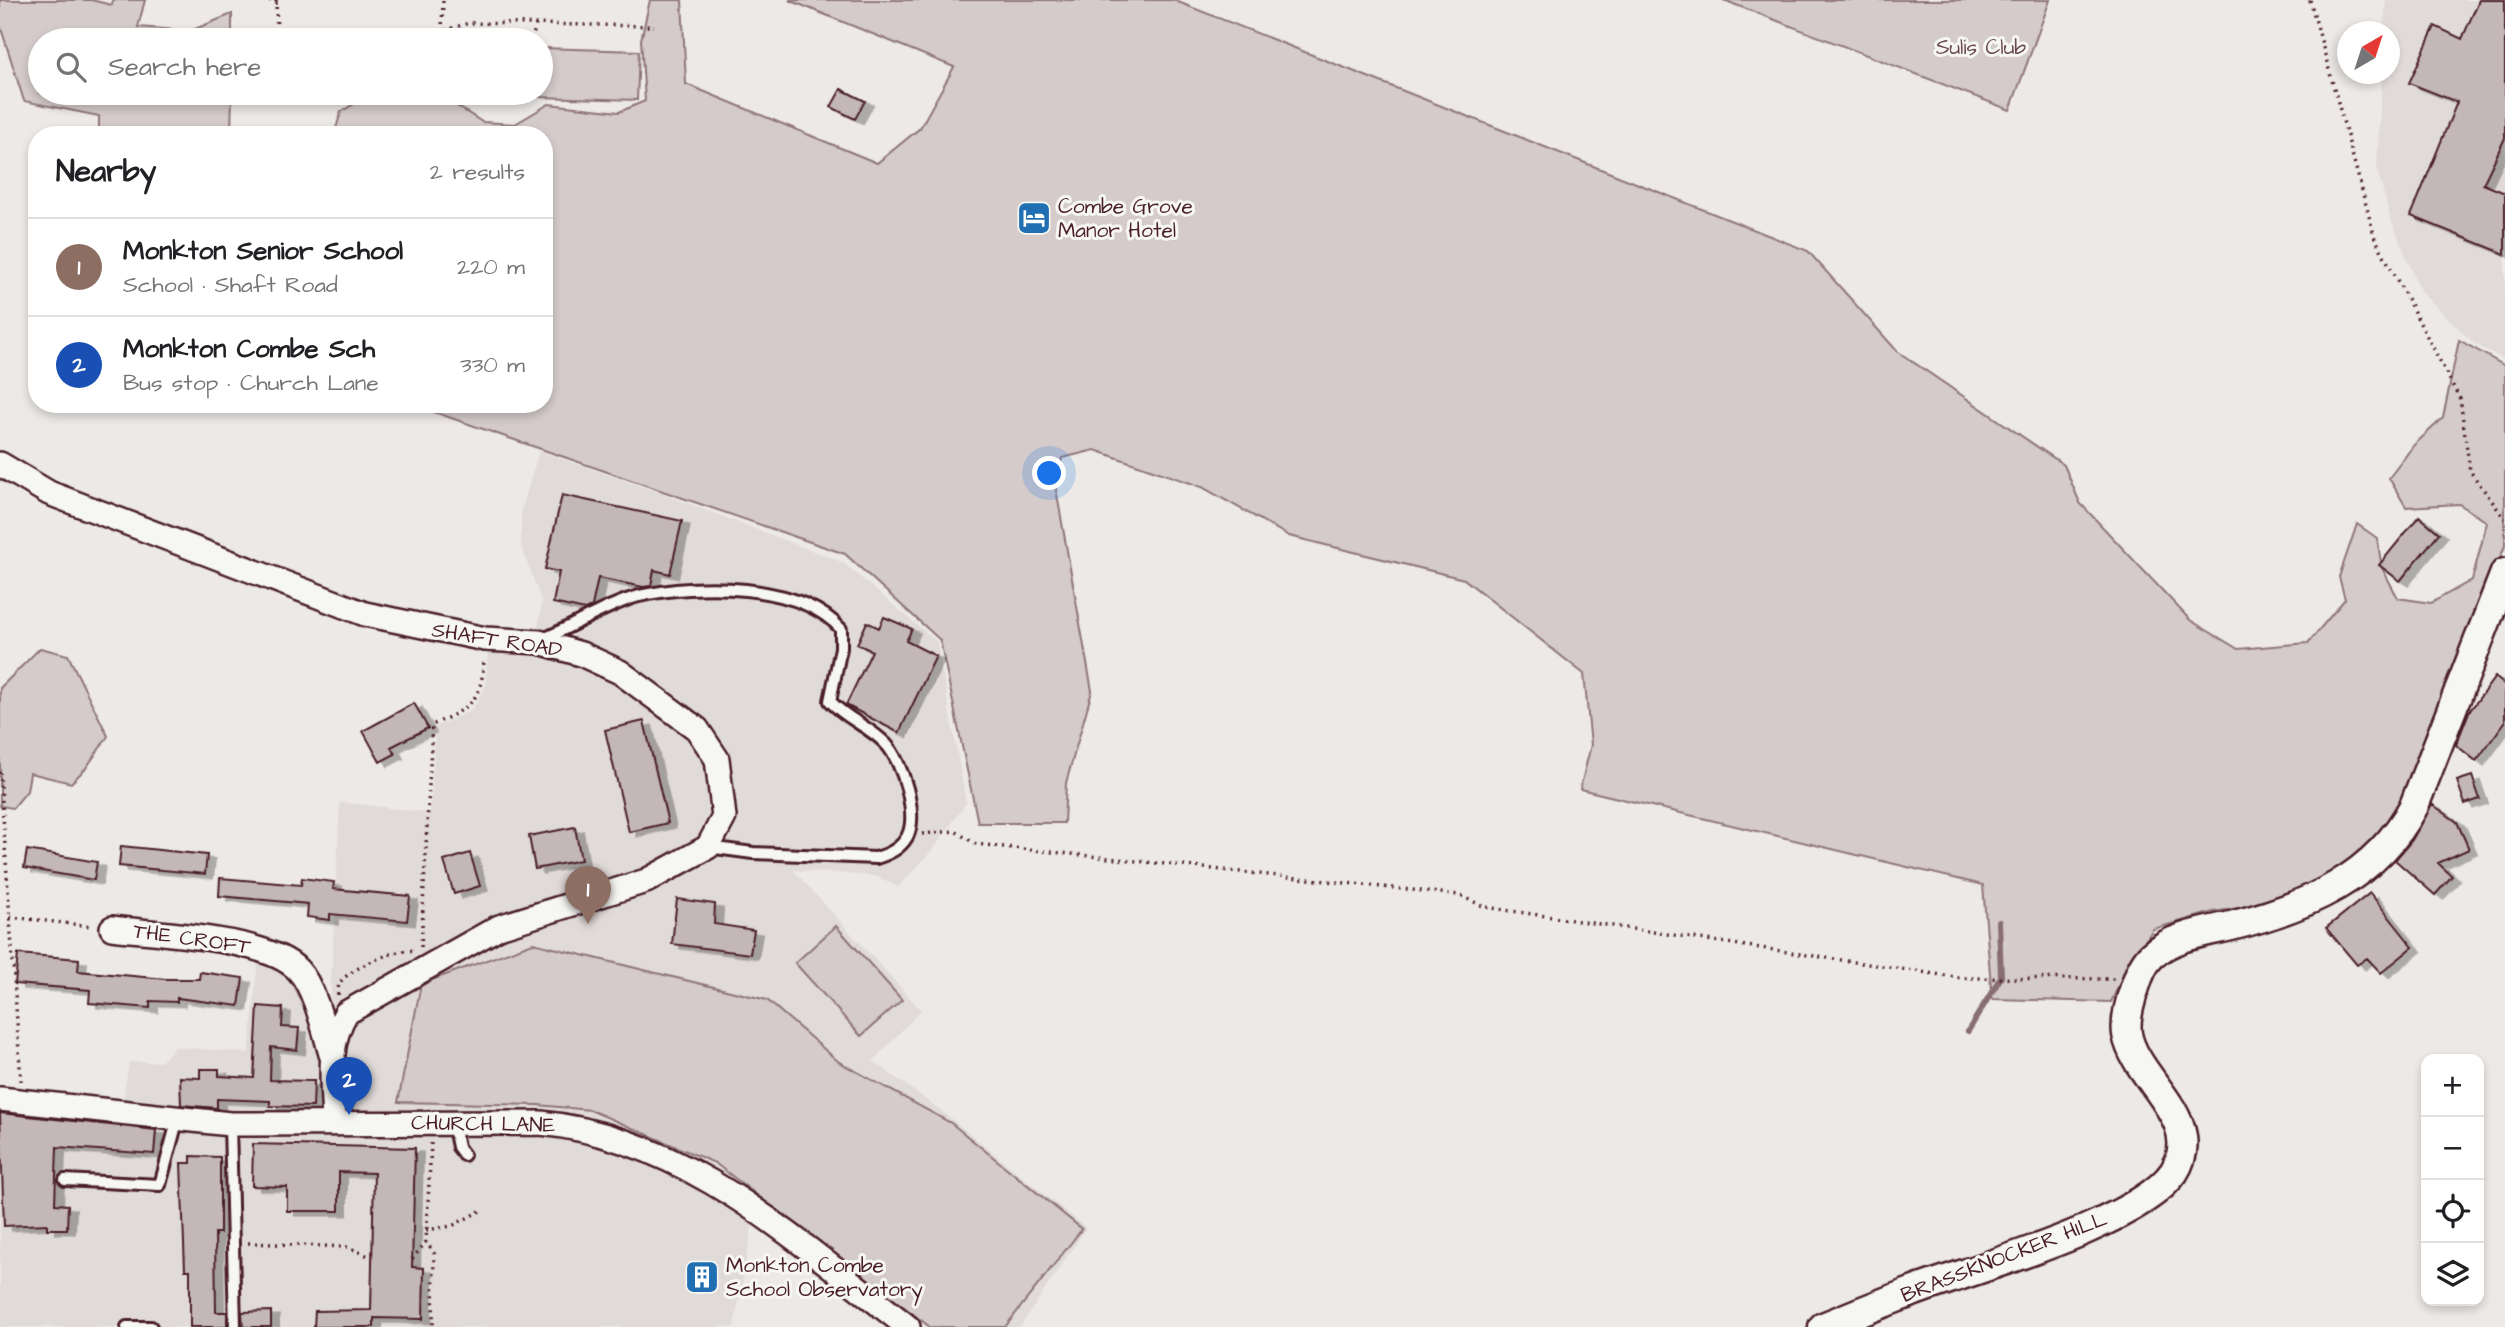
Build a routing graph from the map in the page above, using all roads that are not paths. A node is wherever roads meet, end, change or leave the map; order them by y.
1 (0, 464) edge
2 (2505, 573) edge
3 (539, 642) junction
4 (708, 847) junction
5 (112, 928) road end
6 (331, 1058) junction
7 (11, 1101) edge
8 (178, 1118) junction
9 (334, 1123) junction
10 (443, 1123) junction
11 (230, 1124) junction
12 (464, 1155) dead end
13 (65, 1180) dead end
14 (127, 1327) edge
15 (151, 1327) edge
16 (235, 1327) edge
17 (908, 1327) edge
18 (1823, 1327) edge

1 - 3 street, SHAFT ROAD
2 - 18 street, BRASSKNOCKER HILL
3 - 4 street, SHAFT ROAD
3 - 4 lane
4 - 6 street
5 - 6 street, THE CROFT
6 - 9 street
7 - 8 street, CHURCH LANE
8 - 11 street, CHURCH LANE
8 - 13 lane
9 - 10 street, CHURCH LANE
9 - 11 street, CHURCH LANE
10 - 12 lane
10 - 17 street, CHURCH LANE
11 - 16 lane
14 - 15 lane

